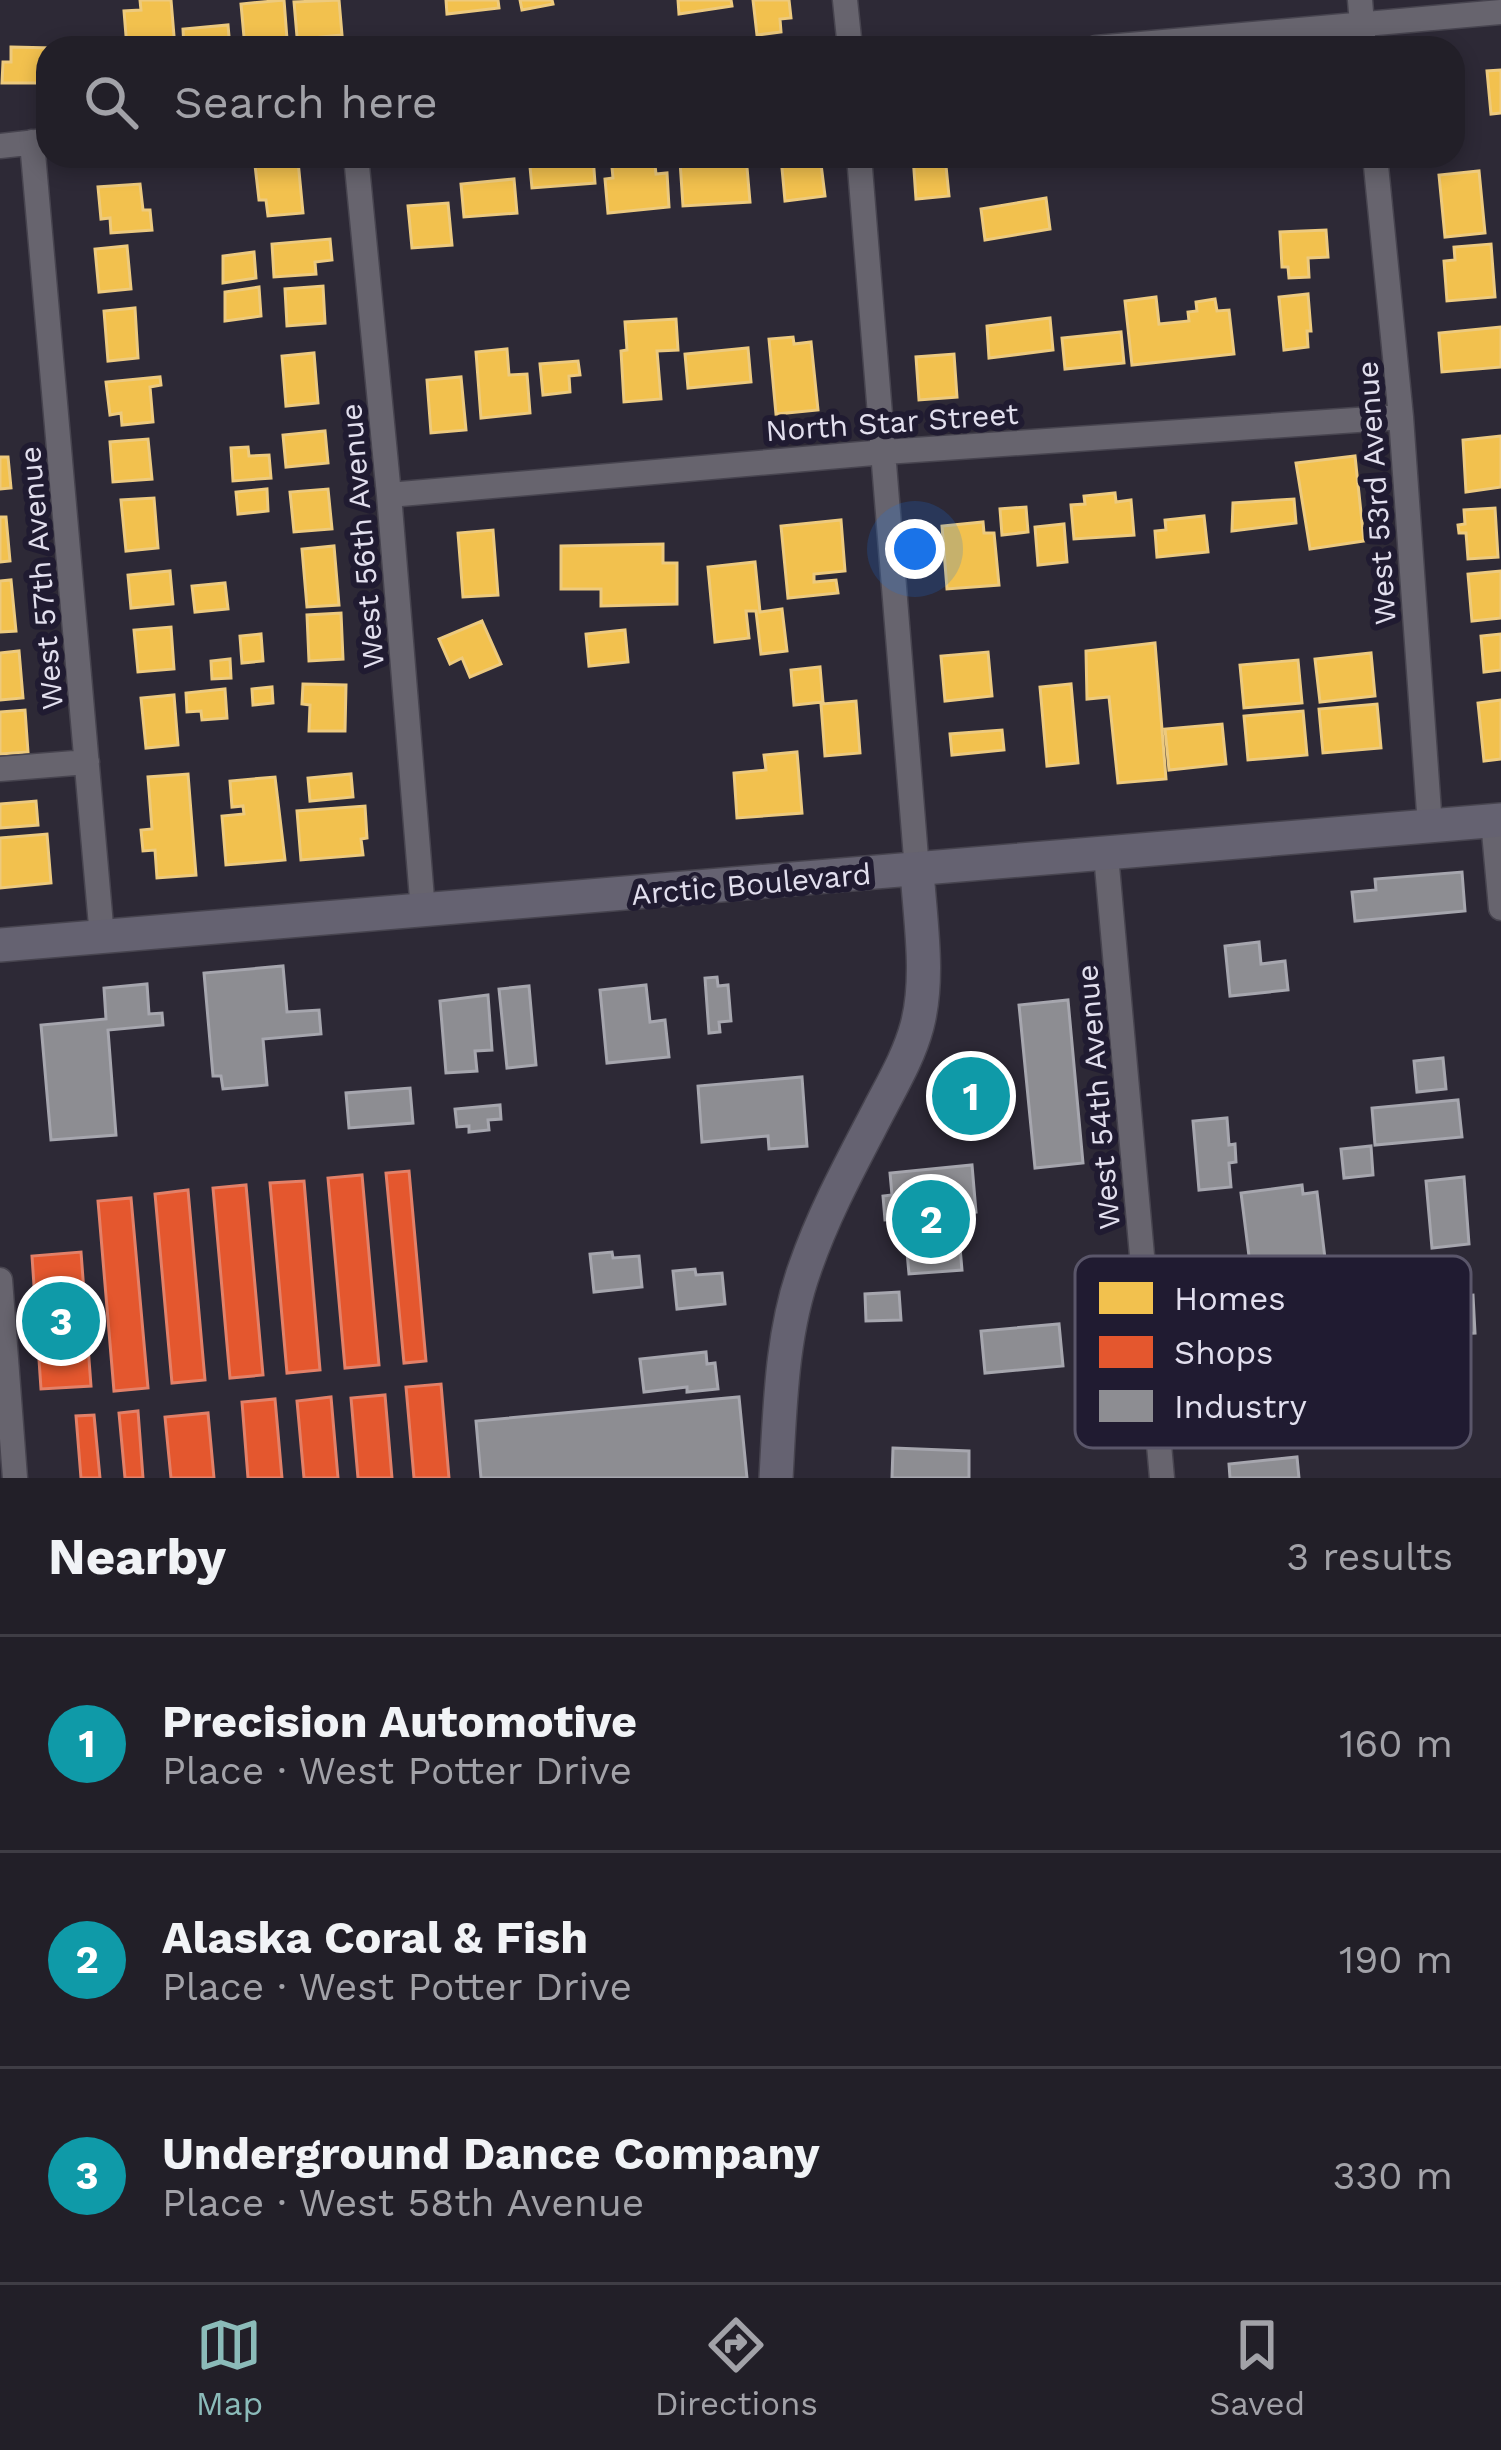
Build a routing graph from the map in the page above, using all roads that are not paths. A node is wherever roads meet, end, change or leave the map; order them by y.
1 (845, 0) edge
2 (1360, 0) edge
3 (1501, 12) edge
4 (849, 36) edge
5 (1363, 36) edge
6 (1369, 36) edge
7 (36, 142) edge
8 (0, 146) edge
9 (42, 168) edge
10 (357, 168) edge
11 (860, 168) edge
12 (1376, 168) edge
13 (1401, 417) junction
14 (885, 452) junction
15 (388, 495) junction
16 (87, 762) junction
17 (0, 770) edge
18 (1497, 820) edge
19 (1430, 826) junction
20 (1106, 855) junction
21 (916, 870) junction
22 (1501, 908) edge
23 (424, 911) junction
24 (102, 937) junction
25 (0, 945) edge
26 (1142, 1256) edge
27 (0, 1280) edge
28 (1159, 1448) edge
29 (15, 1478) edge
30 (776, 1478) edge
31 (1162, 1478) edge

1 - 4 street
2 - 5 street
3 - 6 street
7 - 8 street
9 - 16 street, West 57th Avenue
10 - 15 street, West 56th Avenue
11 - 14 street
12 - 13 street, West 53rd Avenue
13 - 14 street, North Star Street
13 - 19 street, West 53rd Avenue
14 - 15 street, North Star Street
14 - 21 street
15 - 23 street, West 56th Avenue
16 - 17 street
16 - 24 street, West 57th Avenue
18 - 19 main road, Arctic Boulevard
18 - 22 street
19 - 20 main road, Arctic Boulevard
20 - 21 main road, Arctic Boulevard
20 - 26 street, West 54th Avenue
21 - 23 main road, Arctic Boulevard
21 - 30 main road
23 - 24 main road, Arctic Boulevard
24 - 25 main road, Arctic Boulevard
27 - 29 street
28 - 31 street, West 54th Avenue

